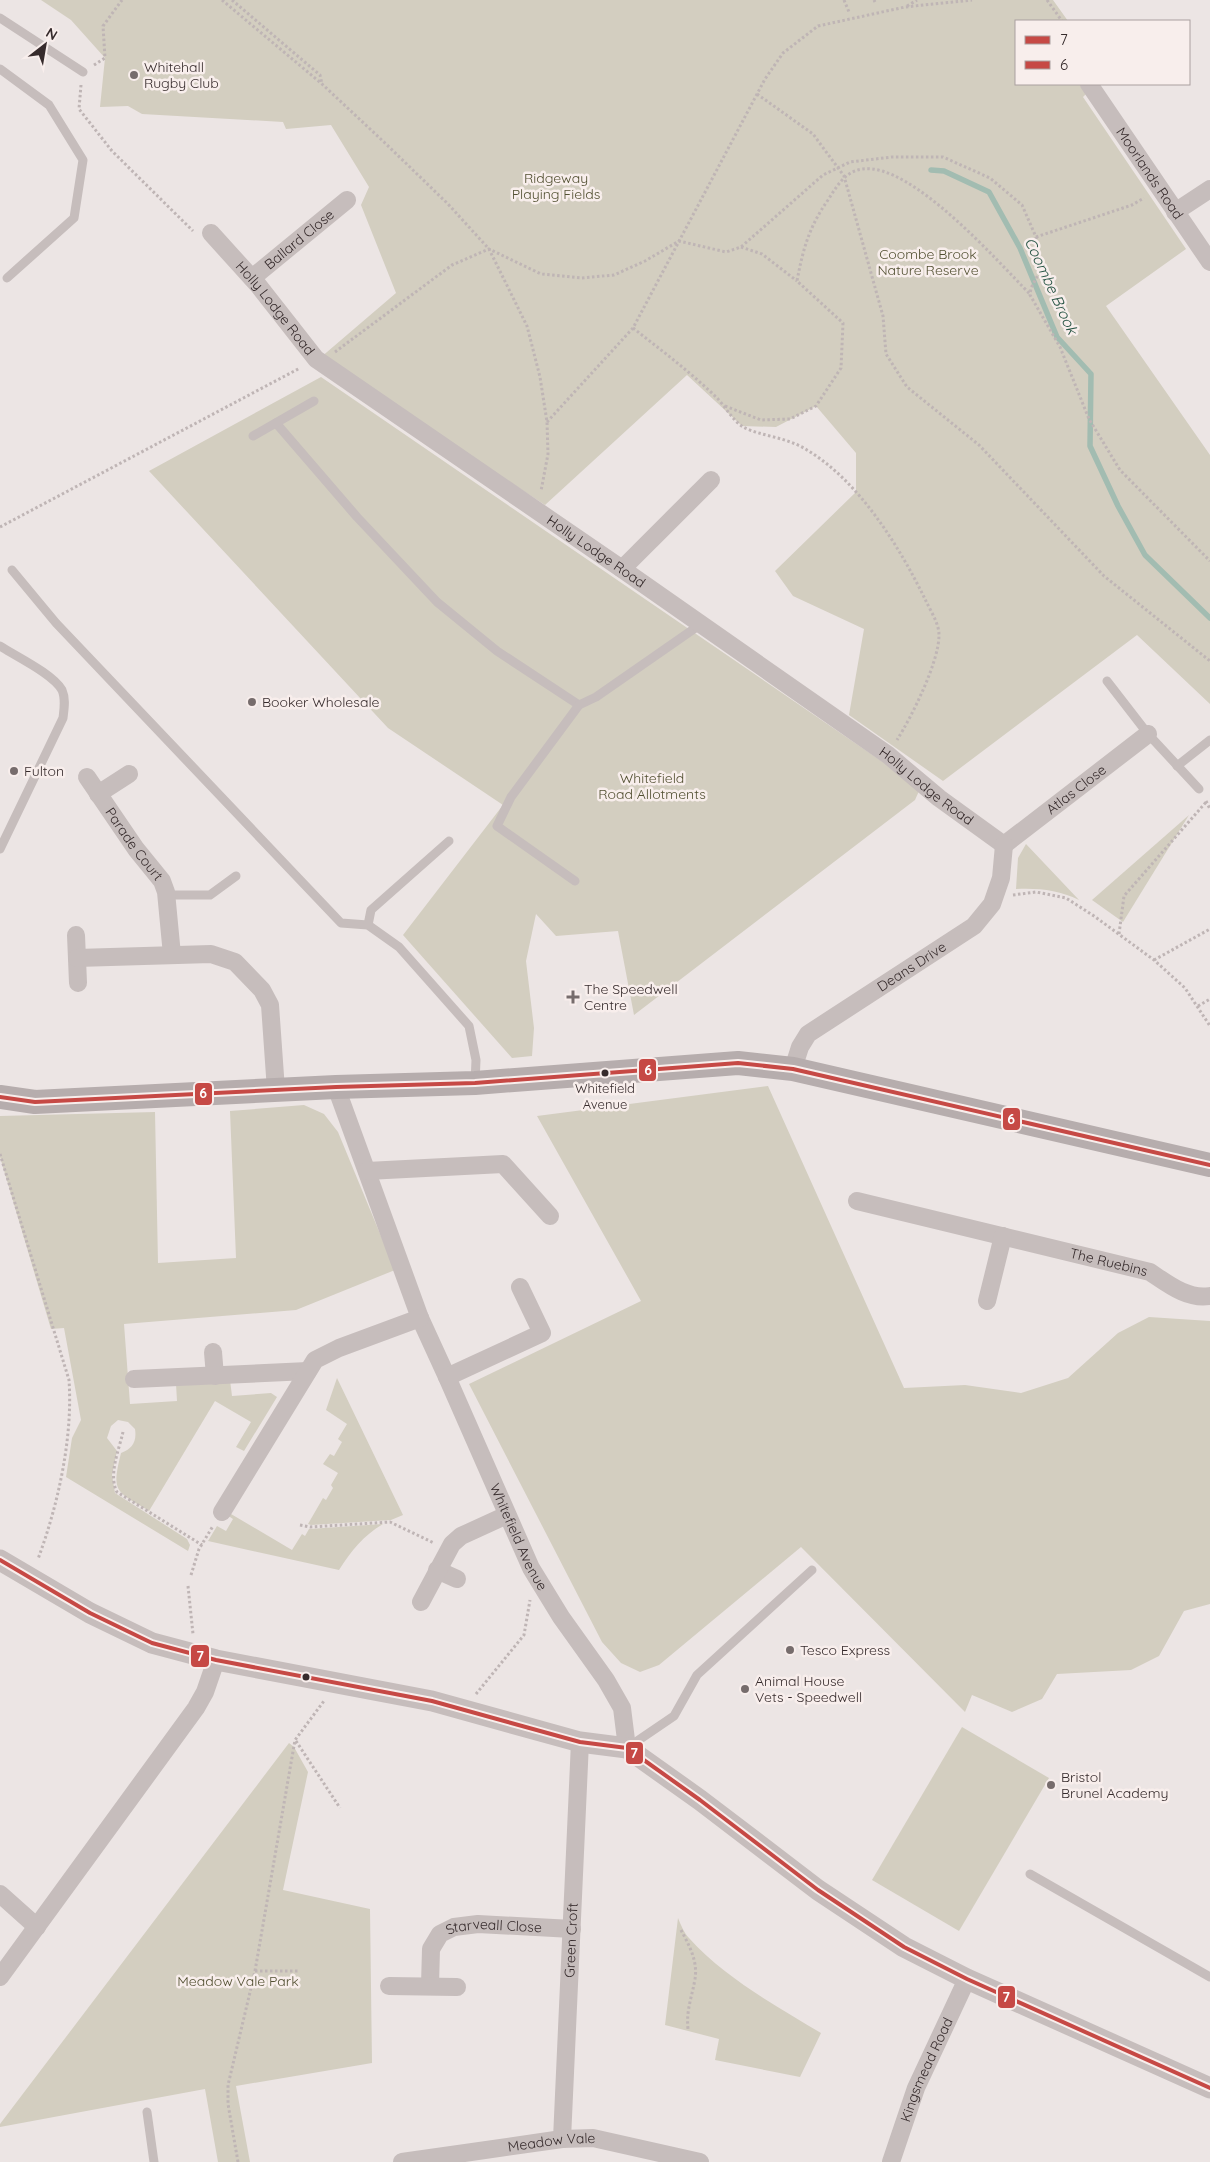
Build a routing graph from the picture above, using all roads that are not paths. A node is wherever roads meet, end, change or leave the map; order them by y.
1 (0, 18) edge
2 (0, 69) edge
3 (83, 72) road end
4 (1091, 85) edge
5 (1210, 189) edge
6 (347, 200) dead end
7 (1175, 212) junction
8 (211, 233) road end
9 (1210, 262) edge
10 (7, 278) dead end
11 (252, 278) junction
12 (314, 401) dead end
13 (276, 423) junction
14 (253, 436) dead end
15 (711, 480) dead end
16 (622, 568) junction
17 (12, 570) dead end
18 (701, 624) junction
19 (0, 646) edge
20 (1107, 681) dead end
21 (579, 705) junction
22 (1148, 734) junction
23 (1210, 740) edge
24 (1177, 766) junction
25 (129, 774) dead end
26 (87, 778) dead end
27 (1199, 789) dead end
28 (98, 794) junction
29 (449, 841) dead end
30 (1004, 845) junction
31 (0, 849) edge
32 (236, 876) dead end
33 (575, 881) dead end
34 (167, 896) junction
35 (368, 925) junction
36 (76, 935) dead end
37 (172, 954) junction
38 (77, 958) junction
39 (78, 983) dead end
40 (793, 1069) junction
41 (475, 1083) junction
42 (336, 1087) junction
43 (276, 1090) junction
44 (0, 1097) edge
45 (1210, 1165) edge
46 (366, 1171) junction
47 (856, 1201) dead end
48 (550, 1216) dead end
49 (1002, 1236) junction
50 (520, 1287) dead end
51 (1210, 1296) edge
52 (987, 1301) dead end
53 (420, 1318) junction
54 (214, 1352) dead end
55 (308, 1372) junction
56 (214, 1376) junction
57 (447, 1378) junction
58 (134, 1380) dead end
59 (222, 1512) road end
60 (507, 1516) junction
61 (0, 1560) edge
62 (437, 1570) junction
63 (812, 1570) dead end
64 (457, 1579) dead end
65 (421, 1602) dead end
66 (216, 1660) junction
67 (580, 1742) junction
68 (627, 1748) junction
69 (1030, 1874) dead end
70 (0, 1894) edge
71 (37, 1927) junction
72 (572, 1929) junction
73 (0, 1977) edge
74 (1210, 1977) edge
75 (967, 1979) junction
76 (430, 1985) junction
77 (390, 1986) dead end
78 (457, 1987) dead end
79 (1210, 2088) edge
80 (147, 2112) dead end
81 (562, 2139) junction
82 (693, 2161) edge
83 (154, 2162) edge
84 (404, 2162) edge
85 (891, 2162) edge

1 - 3 lane
2 - 10 lane
4 - 7 street, Moorlands Road
5 - 7 street
6 - 11 street, Ballard Close
7 - 9 street, Moorlands Road
8 - 11 street, Holly Lodge Road
11 - 16 street, Holly Lodge Road
12 - 13 lane
13 - 14 lane
13 - 21 lane
15 - 16 street
16 - 18 street, Holly Lodge Road
17 - 35 lane
18 - 21 lane
18 - 30 street, Holly Lodge Road
19 - 31 lane
20 - 22 lane
21 - 33 lane
22 - 24 lane
22 - 30 street, Atlas Close
23 - 24 lane
24 - 27 lane
25 - 28 street, Parade Court
26 - 28 street, Parade Court
28 - 34 street, Parade Court
29 - 35 lane
30 - 40 street, Deans Drive
32 - 34 lane, Parade Court
34 - 37 street, Parade Court
35 - 41 lane
36 - 38 street
37 - 38 street
37 - 43 street
38 - 39 street
40 - 41 main road
40 - 45 main road
41 - 42 main road
42 - 43 main road
42 - 46 street, Whitefield Avenue
43 - 44 main road
46 - 48 street
46 - 53 street, Whitefield Avenue
47 - 49 street, The Ruebins
49 - 51 street, The Ruebins
49 - 52 street
50 - 57 street
53 - 55 street
53 - 57 street, Whitefield Avenue
54 - 56 street
55 - 56 street
55 - 59 street
56 - 58 street
57 - 60 street, Whitefield Avenue
60 - 62 street
60 - 68 street, Whitefield Avenue
61 - 66 street
62 - 64 street
62 - 65 street
63 - 68 lane
66 - 67 street
66 - 71 street
67 - 68 street
67 - 72 street, Green Croft
68 - 75 street
69 - 74 lane
70 - 71 street
71 - 73 street
72 - 76 street, Starveall Close
72 - 81 street, Green Croft
75 - 79 street
75 - 85 street, Kingsmead Road
76 - 77 street
76 - 78 street
80 - 83 lane
81 - 82 street, Meadow Vale
81 - 84 street, Meadow Vale

